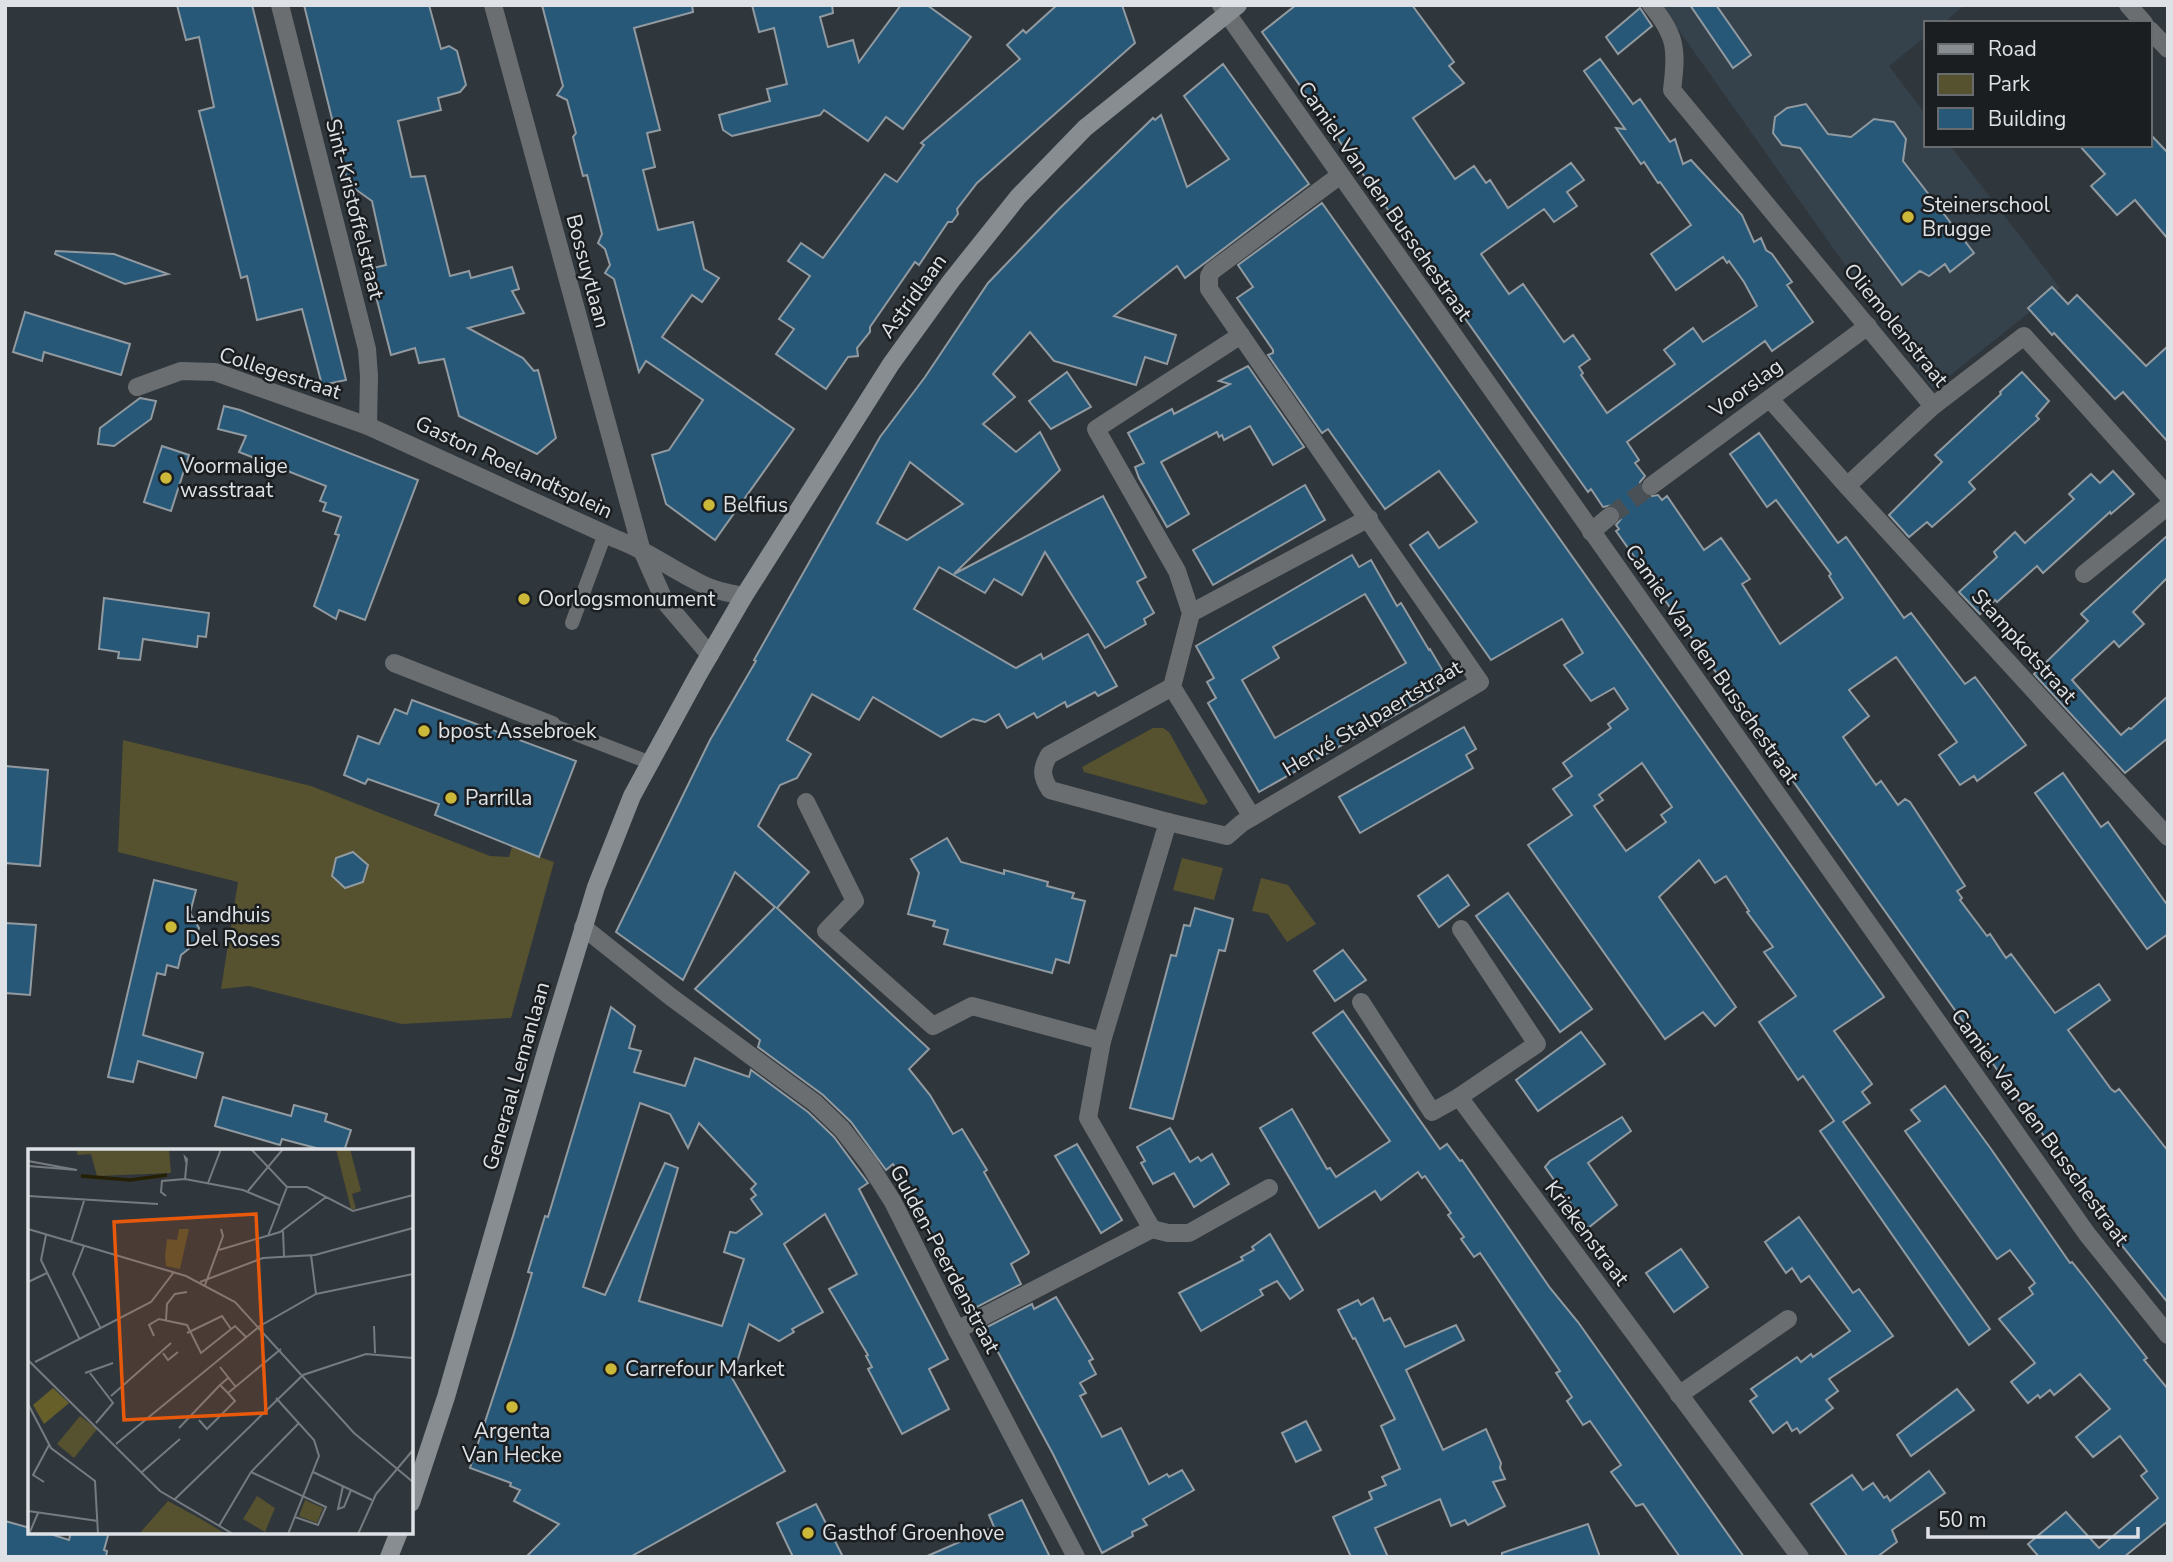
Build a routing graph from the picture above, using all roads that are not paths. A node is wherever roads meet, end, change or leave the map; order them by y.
1 (280, 5) edge
2 (493, 5) edge
3 (1651, 5) edge
4 (2128, 5) edge
5 (1228, 9) edge
6 (2142, 21) edge
7 (2152, 32) edge
8 (2168, 50) edge
9 (1339, 176) junction
10 (1868, 326) junction
11 (1241, 335) junction
12 (137, 387) dead end
13 (1770, 399) junction
14 (1933, 406) junction
15 (368, 426) junction
16 (1651, 486) tunnel mouth
17 (1847, 486) junction
18 (2168, 496) edge
19 (2168, 506) edge
20 (1610, 516) tunnel mouth
21 (1369, 518) junction
22 (1591, 532) junction
23 (605, 534) junction
24 (641, 548) junction
25 (2084, 574) dead end
26 (744, 596) junction
27 (1191, 613) junction
28 (572, 623) dead end
29 (710, 655) junction
30 (394, 663) dead end
31 (698, 675) joint
32 (1172, 687) junction
33 (552, 724) joint
34 (651, 763) junction
35 (806, 802) dead end
36 (1252, 817) junction
37 (1168, 822) junction
38 (2168, 837) edge
39 (583, 927) junction
40 (1461, 929) dead end
41 (1361, 1002) dead end
42 (1102, 1041) junction
43 (1459, 1097) junction
44 (1269, 1188) dead end
45 (1152, 1228) junction
46 (1787, 1318) dead end
47 (957, 1330) junction
48 (2168, 1335) edge
49 (1679, 1395) junction
50 (413, 1497) edge
51 (398, 1534) edge
52 (389, 1557) edge
53 (1076, 1557) edge
54 (1800, 1557) edge

1 - 15 street, Sint-Kristoffelstraat
2 - 24 street, Bossuytlaan
3 - 10 street, Oliemolenstraat
4 - 6 street
5 - 9 street, Camiel Van den Busschestraat
5 - 26 main road, Astridlaan
7 - 8 street
9 - 11 street, Hervé Stalpaertstraat
9 - 22 street, Camiel Van den Busschestraat
10 - 13 street, Voorslag
10 - 14 street, Oliemolenstraat
11 - 21 street, Hervé Stalpaertstraat
11 - 27 street
12 - 15 street, Collegestraat
13 - 16 street, Voorslag
13 - 17 street, Stampkotstraat
14 - 17 street
14 - 18 street, Oliemolenstraat
15 - 23 street, Gaston Roelandtsplein
17 - 38 street, Stampkotstraat
19 - 25 street
20 - 22 street
21 - 27 street
21 - 36 street, Hervé Stalpaertstraat
22 - 48 street, Camiel Van den Busschestraat
23 - 24 street, Gaston Roelandtsplein
23 - 28 lane
24 - 26 street
24 - 29 street, Bossuytlaan
26 - 29 main road, Astridlaan
27 - 32 street
29 - 31 main road, Astridlaan
30 - 33 street
31 - 34 main road, Generaal Lemanlaan
32 - 36 street
32 - 37 street
33 - 34 lane
34 - 39 main road, Generaal Lemanlaan
35 - 42 street
36 - 37 street, Hervé Stalpaertstraat
37 - 42 street
39 - 47 street, Gulden-Peerdenstraat
39 - 50 main road, Generaal Lemanlaan
40 - 43 street
41 - 43 street
42 - 45 street
43 - 49 street, Kriekenstraat
44 - 45 street
45 - 47 street
46 - 49 street
47 - 53 street, Gulden-Peerdenstraat
49 - 54 street, Kriekenstraat
51 - 52 main road

